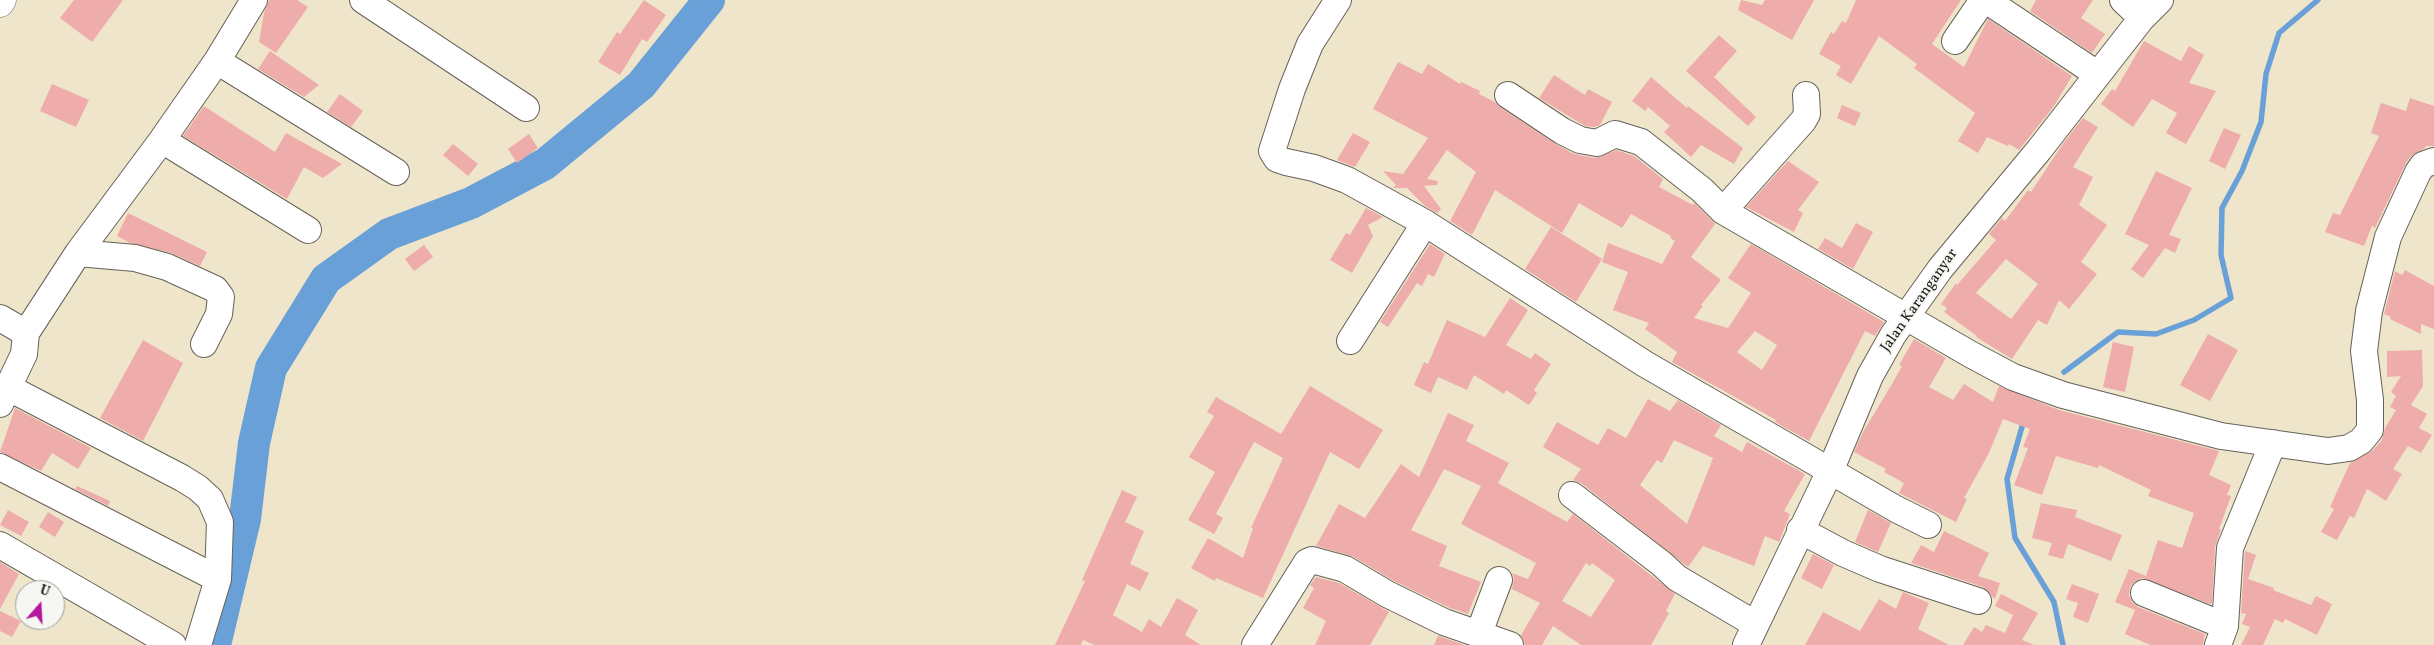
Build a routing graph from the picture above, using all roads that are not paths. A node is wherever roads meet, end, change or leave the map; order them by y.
1 (254, 0) edge
2 (364, 0) edge
3 (1338, 0) edge
4 (1984, 0) edge
5 (2123, 0) edge
6 (2151, 9) edge
7 (1955, 41) dead end
8 (217, 61) junction
9 (2097, 74) junction
10 (1508, 95) dead end
11 (1806, 96) dead end
12 (526, 108) dead end
13 (162, 140) junction
14 (2434, 161) edge
15 (396, 172) dead end
16 (1723, 211) junction
17 (1425, 223) junction
18 (308, 230) dead end
19 (78, 253) junction
20 (1906, 317) junction
21 (0, 318) edge
22 (26, 333) junction
23 (1350, 341) dead end
24 (204, 344) dead end
25 (5, 396) edge
26 (2273, 443) junction
27 (0, 467) edge
28 (1830, 469) junction
29 (1572, 495) dead end
30 (1928, 525) dead end
31 (1800, 530) junction
32 (0, 545) edge
33 (218, 579) junction
34 (1499, 580) dead end
35 (2144, 593) dead end
36 (1978, 600) dead end
37 (1480, 633) junction
38 (1750, 635) edge
39 (2221, 635) edge
40 (173, 645) edge
41 (198, 645) edge
42 (1255, 645) edge
43 (1510, 645) edge

1 - 8 street
2 - 12 street
3 - 17 street
4 - 7 street
4 - 9 street
5 - 6 street, Jalan Karanganyar
6 - 9 street, Jalan Karanganyar
8 - 13 street
8 - 15 street
9 - 20 street, Jalan Karanganyar
10 - 16 street
11 - 16 street
13 - 18 street
13 - 19 street
14 - 26 street
16 - 20 street
17 - 23 street
17 - 28 street
19 - 22 street
19 - 24 street
20 - 26 street
20 - 28 street, Jalan Karanganyar
21 - 22 street
22 - 25 street
25 - 33 street
26 - 39 street
27 - 33 street
28 - 30 street
28 - 31 street, Jalan Karanganyar
29 - 38 street
31 - 36 street
31 - 38 street, Jalan Karanganyar
32 - 40 street
33 - 41 street
34 - 37 street
35 - 39 street
37 - 42 street
37 - 43 street

